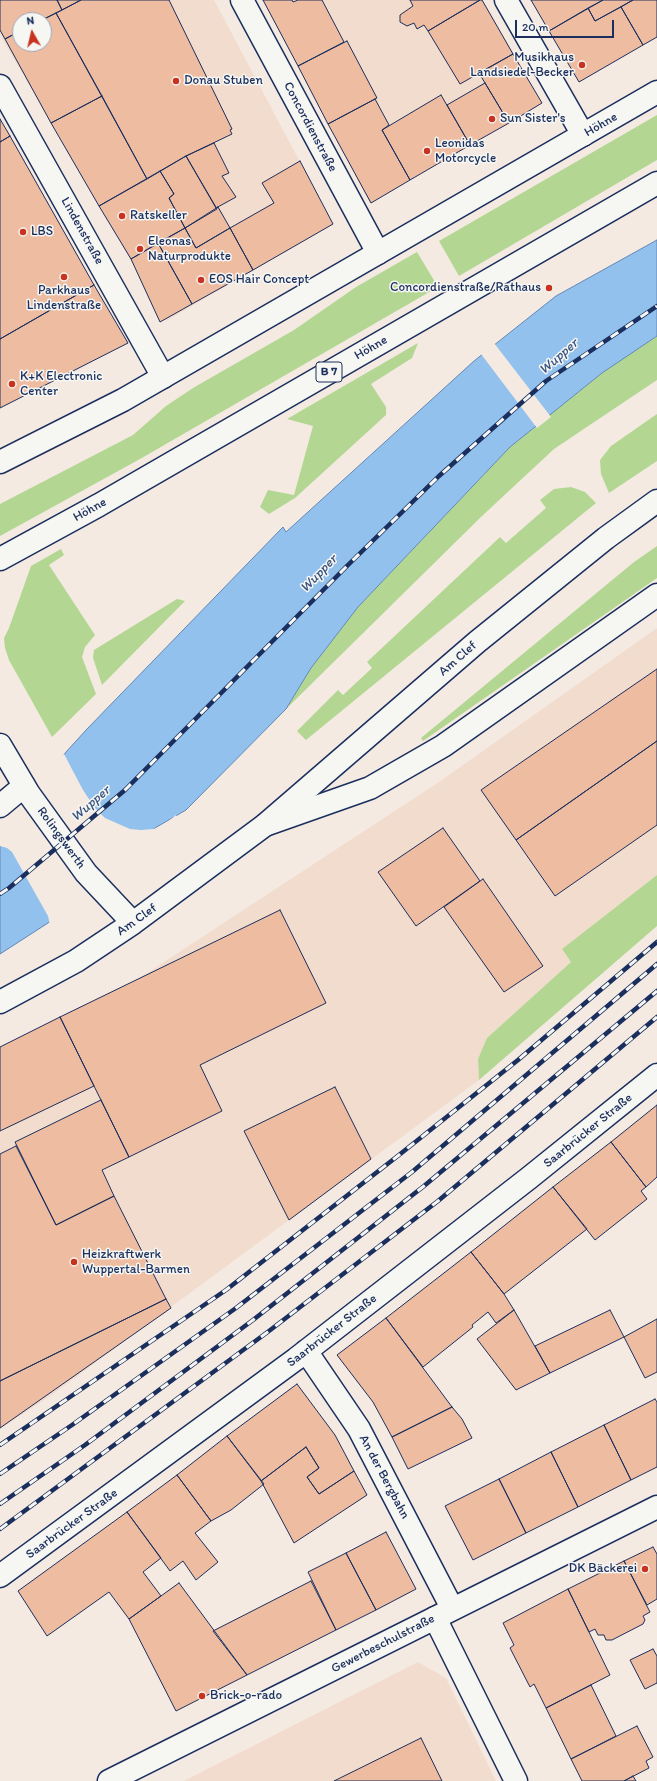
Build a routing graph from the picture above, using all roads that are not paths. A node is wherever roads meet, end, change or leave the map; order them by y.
1 (242, 0) edge
2 (506, 0) edge
3 (0, 86) edge
4 (657, 92) edge
5 (583, 134) junction
6 (657, 183) edge
7 (378, 253) junction
8 (163, 377) junction
9 (0, 462) edge
10 (657, 501) edge
11 (0, 559) edge
12 (657, 595) edge
13 (0, 745) edge
14 (26, 790) junction
15 (0, 806) edge
16 (265, 825) junction
17 (133, 923) junction
18 (0, 1002) edge
19 (657, 1075) edge
20 (306, 1351) junction
21 (657, 1507) edge
22 (0, 1576) edge
23 (444, 1613) junction
24 (109, 1781) edge
25 (516, 1781) edge

1 - 7 street, Concordienstraße
2 - 5 street
3 - 8 street, Lindenstraße
4 - 5 street, Höhne
5 - 7 street, Höhne
6 - 11 street, Höhne / B 7
7 - 8 street, Höhne
8 - 9 street, Höhne
10 - 16 street, Am Clef
12 - 16 street, Am Clef
13 - 14 street, Rolingswerth
14 - 15 street
14 - 17 street, Rolingswerth
16 - 17 street, Am Clef
17 - 18 street, Am Clef
19 - 20 street, Saarbrücker Straße
20 - 22 street, Saarbrücker Straße
20 - 23 street, An der Bergbahn
21 - 23 street, Gewerbeschulstraße
23 - 24 street, Gewerbeschulstraße
23 - 25 street, An der Bergbahn

